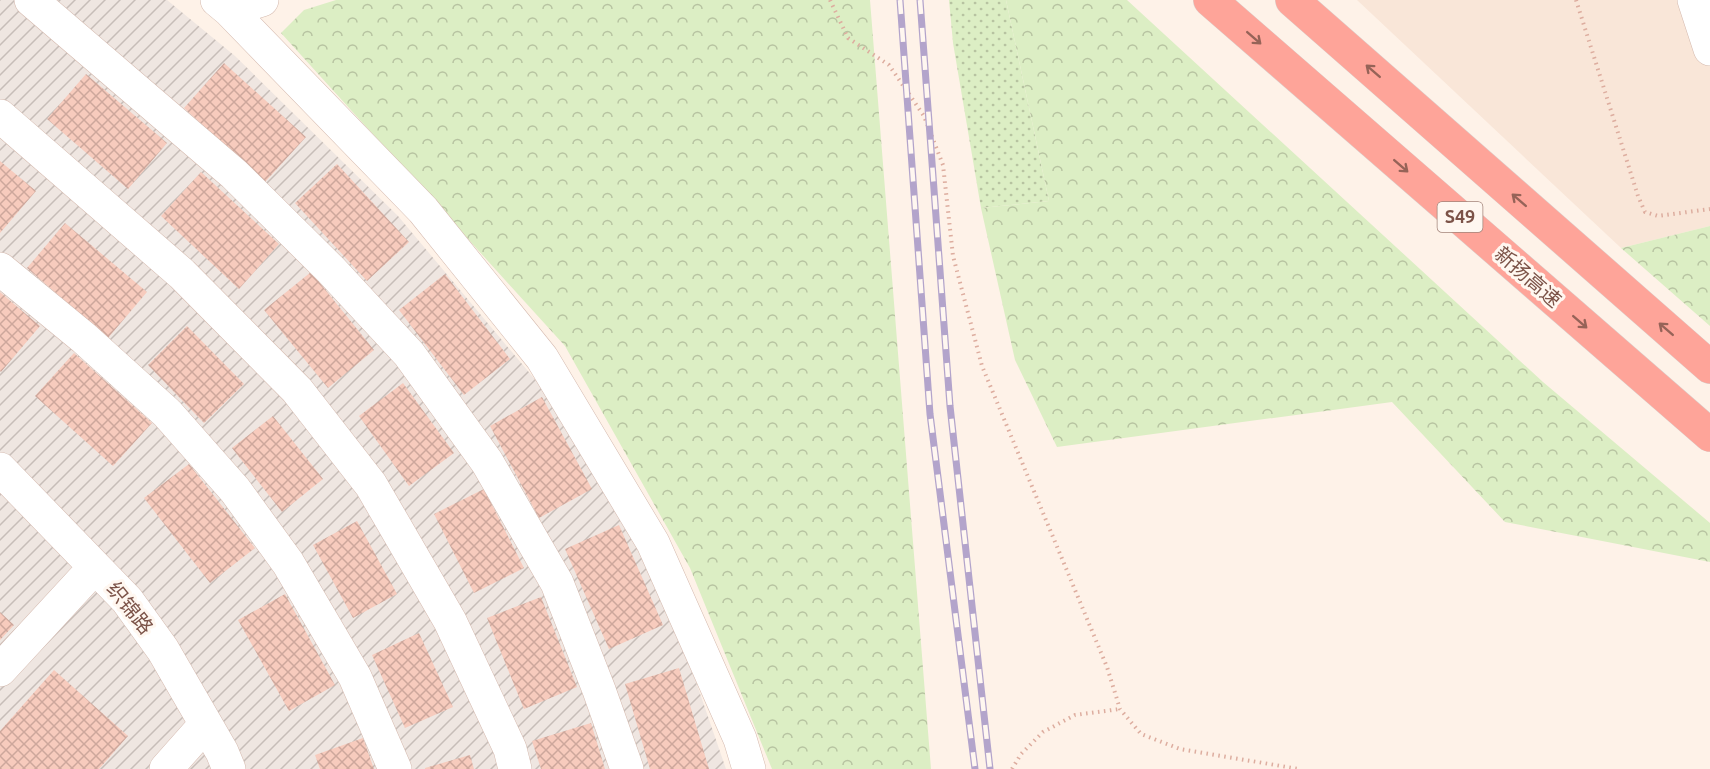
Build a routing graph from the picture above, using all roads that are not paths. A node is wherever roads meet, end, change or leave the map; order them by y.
1 (32, 0) edge
2 (262, 0) edge
3 (1210, 0) edge
4 (1292, 0) edge
5 (1694, 0) edge
6 (223, 5) edge
7 (1710, 49) edge
8 (0, 116) edge
9 (0, 269) edge
10 (1710, 367) edge
11 (1710, 435) edge
12 (0, 469) edge
13 (95, 567) junction
14 (0, 670) edge
15 (205, 725) junction
16 (166, 769) edge
17 (229, 769) edge
18 (395, 769) edge
19 (515, 769) edge
20 (627, 769) edge
21 (749, 769) edge

1 - 20 street
2 - 6 street
3 -> 11 highway, 新扬高速 / S49
10 -> 4 highway, S49
5 - 7 street
6 - 21 street
8 - 19 street
9 - 18 street
12 - 13 street, 织锦路
13 - 14 street
13 - 15 street, 织锦路
15 - 16 street
15 - 17 street, 织锦路

